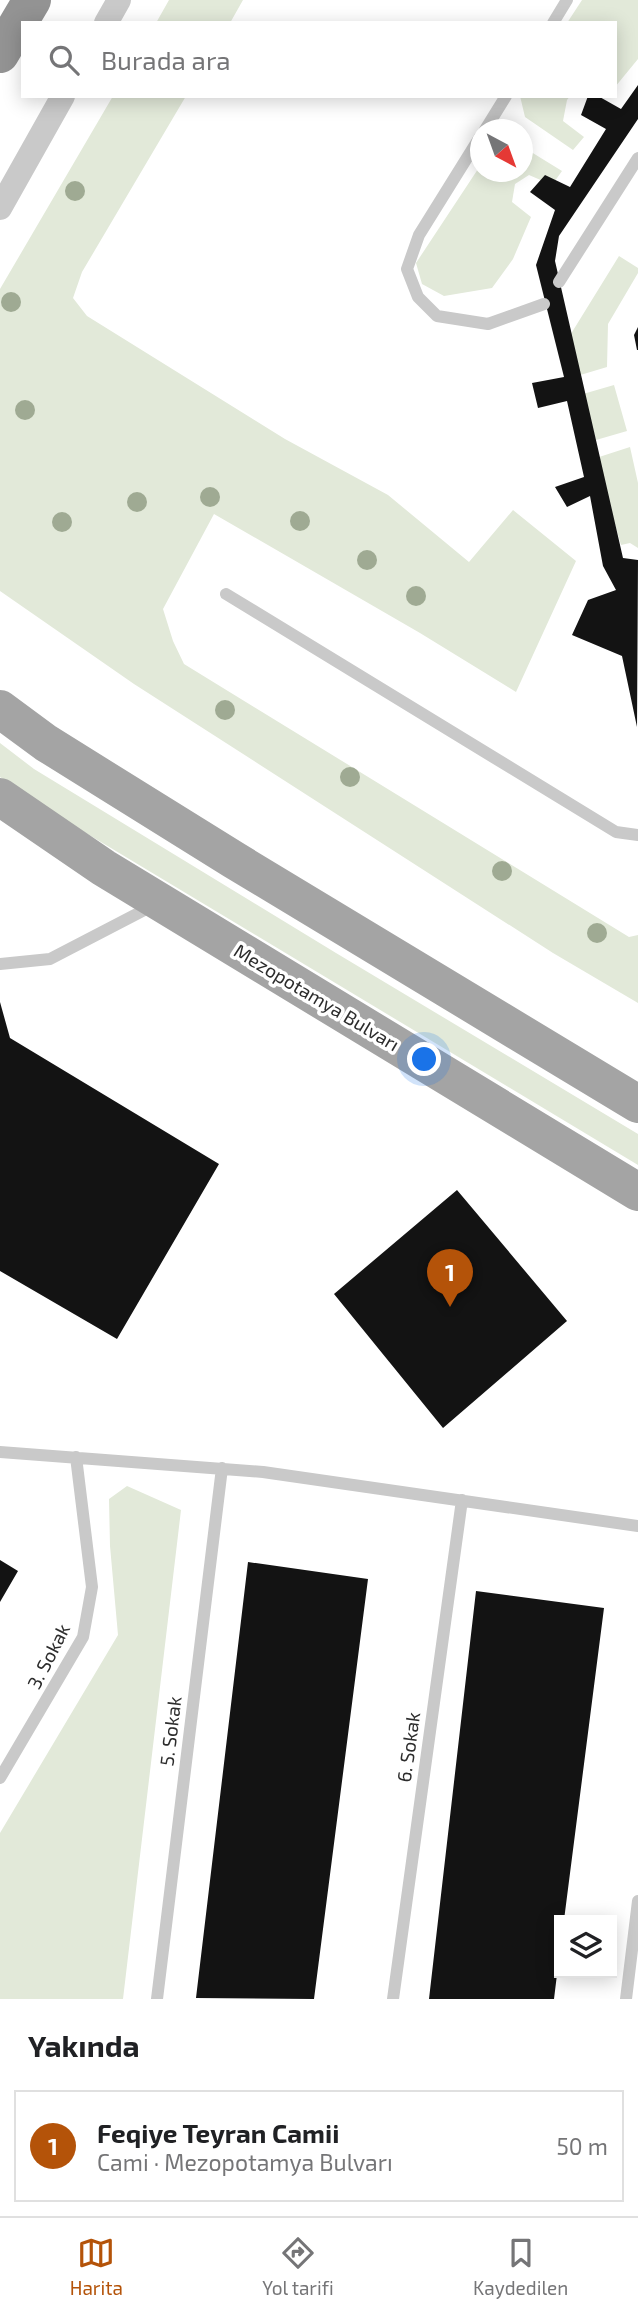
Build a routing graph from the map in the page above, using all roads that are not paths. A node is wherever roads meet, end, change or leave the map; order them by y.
1 (32, 0) edge
2 (119, 0) edge
3 (567, 0) edge
4 (107, 21) edge
5 (554, 21) edge
6 (0, 54) edge
7 (62, 98) edge
8 (505, 98) edge
9 (492, 119) edge
10 (470, 154) edge
11 (638, 158) edge
12 (0, 208) edge
13 (559, 282) dead end
14 (544, 304) dead end
15 (226, 594) dead end
16 (0, 709) edge
17 (0, 797) edge
18 (638, 835) edge
19 (161, 902) junction
20 (0, 964) edge
21 (638, 1104) edge
22 (638, 1192) edge
23 (0, 1452) edge
24 (76, 1457) junction
25 (222, 1468) junction
26 (462, 1500) junction
27 (638, 1526) edge
28 (0, 1778) edge
29 (638, 1901) edge
30 (157, 1999) edge
31 (393, 1999) edge
32 (626, 1999) edge

1 - 6 highway
2 - 4 street
3 - 5 lane
7 - 12 street
8 - 9 lane
10 - 14 lane
11 - 13 lane
15 - 18 lane
16 - 21 main road
17 - 19 main road, Mezopotamya Bulvarı
19 - 20 lane
19 - 22 main road, Mezopotamya Bulvarı
23 - 24 lane
24 - 25 lane
24 - 28 lane, 3. Sokak
25 - 26 lane
25 - 30 lane, 5. Sokak
26 - 27 lane
26 - 31 lane, 6. Sokak
29 - 32 lane

